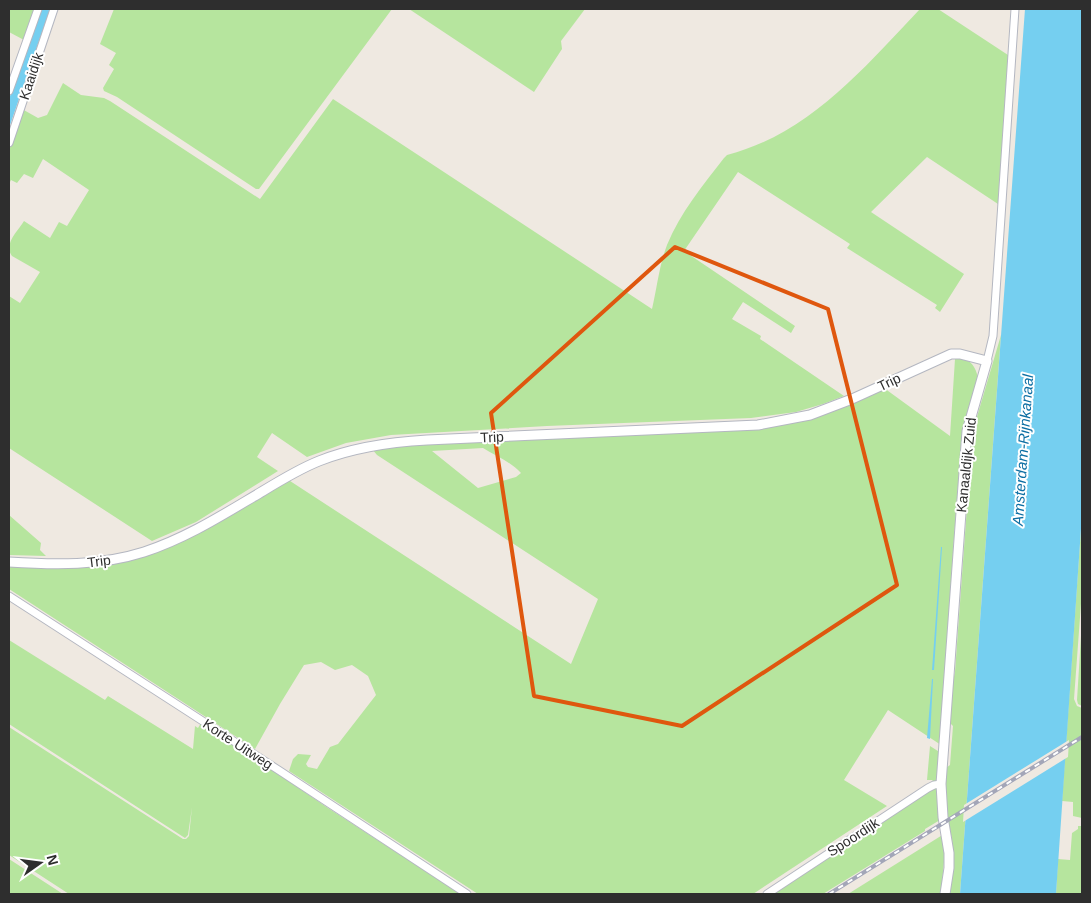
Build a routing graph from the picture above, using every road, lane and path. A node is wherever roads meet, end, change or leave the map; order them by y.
1 (38, 9) edge
2 (54, 9) edge
3 (1015, 9) edge
4 (9, 91) edge
5 (9, 143) edge
6 (987, 361) junction
7 (9, 562) edge
8 (9, 596) edge
9 (941, 784) junction
10 (467, 894) edge
11 (767, 894) edge
12 (945, 894) edge

1 - 4 street
2 - 5 street, Kaaidijk
3 - 6 street, Kanaaldijk Zuid
6 - 7 street, Trip
6 - 9 street, Kanaaldijk Zuid
8 - 10 street, Korte Uitweg
9 - 11 street, Spoordijk
9 - 12 street, Kanaaldijk Zuid

